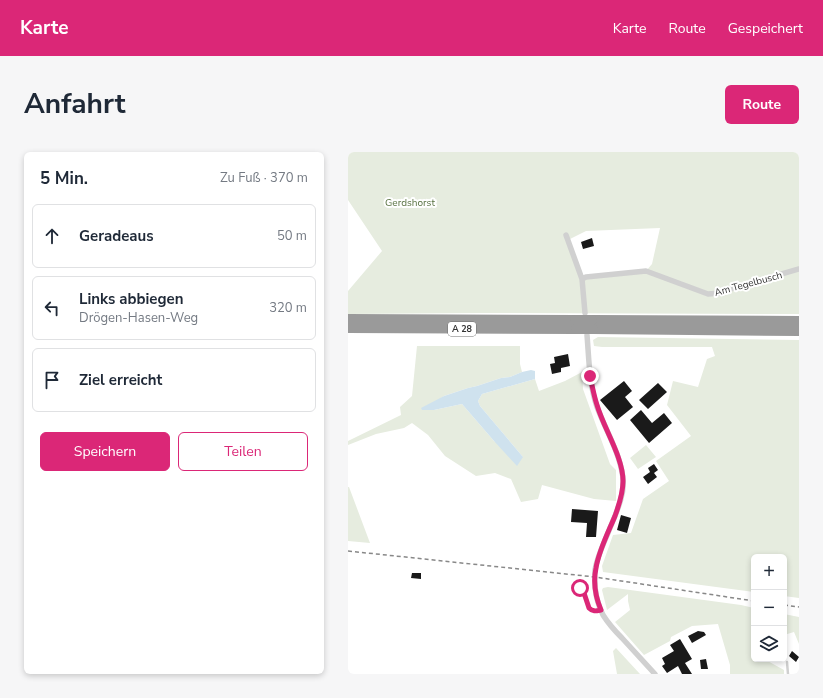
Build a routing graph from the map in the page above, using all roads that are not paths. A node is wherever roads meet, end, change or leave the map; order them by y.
1 (566, 235) dead end
2 (799, 269) edge
3 (582, 279) junction
4 (348, 319) edge
5 (799, 321) edge
6 (576, 324) junction
7 (589, 324) junction
8 (348, 328) edge
9 (799, 331) edge
10 (579, 585) dead end
11 (603, 613) junction
12 (787, 662) dead end
13 (655, 674) edge
14 (788, 674) edge

1 - 3 street
2 - 3 street, Am Tegelbusch
3 - 7 street
4 - 6 highway, A 28
5 - 7 highway, A 28
6 - 7 highway, A 28, bridge
6 - 8 highway, A 28
7 - 9 highway, A 28
7 - 11 street
10 - 11 lane
11 - 13 street
12 - 14 lane

